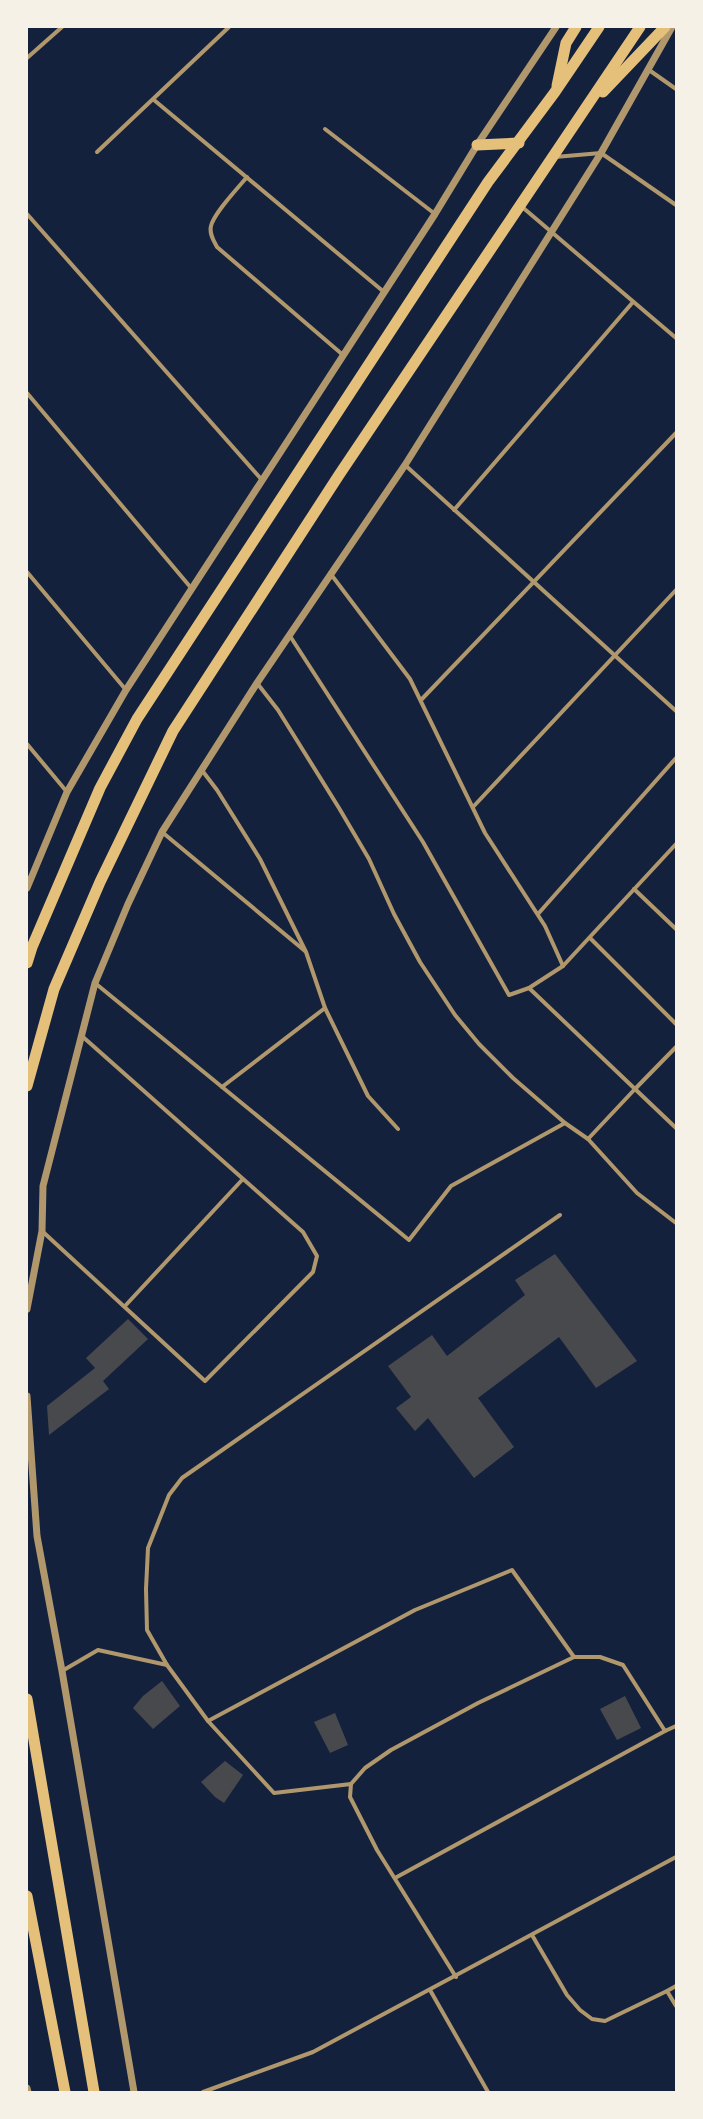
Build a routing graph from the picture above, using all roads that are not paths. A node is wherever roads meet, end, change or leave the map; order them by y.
1 (62, 27) edge
2 (229, 27) edge
3 (556, 27) edge
4 (576, 27) edge
5 (599, 27) edge
6 (640, 27) edge
7 (664, 27) edge
8 (672, 27) edge
9 (27, 58) edge
10 (649, 70) junction
11 (676, 89) edge
12 (555, 92) junction
13 (154, 100) junction
14 (582, 114) junction
15 (325, 128) dead end
16 (519, 143) junction
17 (477, 145) junction
18 (96, 152) dead end
19 (601, 153) junction
20 (552, 157) junction
21 (247, 177) junction
22 (676, 205) edge
23 (521, 206) junction
24 (27, 214) edge
25 (435, 214) junction
26 (552, 231) junction
27 (384, 292) junction
28 (633, 302) junction
29 (676, 338) edge
30 (343, 355) junction
31 (27, 393) edge
32 (676, 433) edge
33 (405, 465) junction
34 (262, 480) junction
35 (454, 510) junction
36 (27, 572) edge
37 (330, 573) junction
38 (533, 583) junction
39 (192, 589) junction
40 (676, 590) edge
41 (290, 636) junction
42 (614, 656) junction
43 (257, 683) junction
44 (126, 690) junction
45 (421, 700) junction
46 (676, 712) edge
47 (27, 744) edge
48 (676, 758) edge
49 (201, 769) junction
50 (68, 792) junction
51 (473, 807) junction
52 (162, 832) junction
53 (676, 844) edge
54 (27, 888) edge
55 (634, 889) junction
56 (538, 914) junction
57 (676, 929) edge
58 (590, 938) junction
59 (306, 952) junction
60 (27, 963) edge
61 (564, 966) junction
62 (95, 983) junction
63 (529, 988) junction
64 (325, 1008) junction
65 (676, 1024) edge
66 (83, 1037) junction
67 (676, 1047) edge
68 (27, 1086) edge
69 (222, 1087) junction
70 (636, 1089) junction
71 (566, 1123) junction
72 (676, 1128) edge
73 (398, 1129) dead end
74 (588, 1139) junction
75 (242, 1180) junction
76 (560, 1215) dead end
77 (676, 1223) edge
78 (42, 1231) junction
79 (125, 1306) junction
80 (27, 1309) edge
81 (27, 1396) edge
82 (574, 1657) junction
83 (167, 1665) junction
84 (62, 1670) junction
85 (27, 1699) edge
86 (208, 1721) junction
87 (676, 1726) edge
88 (665, 1731) junction
89 (351, 1784) junction
90 (676, 1858) edge
91 (395, 1878) junction
92 (27, 1896) edge
93 (532, 1935) junction
94 (456, 1977) junction
95 (676, 1986) edge
96 (430, 1990) junction
97 (667, 1991) junction
98 (676, 2006) edge
99 (27, 2088) edge
100 (28, 2092) edge
101 (65, 2092) edge
102 (94, 2092) edge
103 (134, 2092) edge
104 (203, 2092) edge
105 (488, 2092) edge

1 - 9 street
2 - 13 street
3 - 17 street
4 - 12 highway
5 - 12 highway
6 - 14 highway
7 - 14 highway
8 - 10 street
10 - 11 street
10 - 19 street
12 - 16 highway
13 - 18 street
13 - 21 street
14 - 20 highway
15 - 25 street
16 - 17 highway
16 - 60 highway
17 - 25 street
19 - 20 street
19 - 22 street
19 - 26 street
20 - 23 highway
21 - 27 street
21 - 30 street
23 - 26 street
23 - 68 highway
24 - 34 street
25 - 27 street
26 - 28 street
26 - 33 street
27 - 30 street
28 - 29 street
28 - 35 street
30 - 34 street
31 - 39 street
32 - 38 street
33 - 35 street
33 - 37 street
34 - 39 street
35 - 38 street
36 - 44 street
37 - 41 street
37 - 45 street
38 - 42 street
38 - 45 street
39 - 44 street
40 - 42 street
41 - 43 street
41 - 63 street
42 - 46 street
42 - 51 street
43 - 49 street
43 - 71 street
44 - 50 street
45 - 51 street
47 - 50 street
48 - 56 street
49 - 52 street
49 - 59 street
50 - 54 street
51 - 56 street
52 - 59 street
52 - 62 street
53 - 55 street
55 - 57 street
55 - 58 street
56 - 61 street
58 - 61 street
58 - 65 street
59 - 64 street
61 - 63 street
62 - 66 street
62 - 69 street
63 - 70 street
64 - 69 street
64 - 73 street
66 - 75 street
66 - 78 street
67 - 70 street
69 - 71 street
70 - 72 street
70 - 74 street
71 - 74 street
74 - 77 street
75 - 79 street
75 - 79 street
76 - 83 street
78 - 79 street
78 - 80 street
81 - 84 street
82 - 86 street
82 - 88 street
82 - 89 street
83 - 84 street
83 - 86 street
84 - 103 street
85 - 102 highway
86 - 89 street
87 - 88 street
88 - 91 street
89 - 91 street
90 - 93 street
91 - 94 street
92 - 101 highway
93 - 94 street
93 - 97 street
94 - 96 street
95 - 97 street
96 - 104 street
96 - 105 street
97 - 98 street
99 - 100 street

